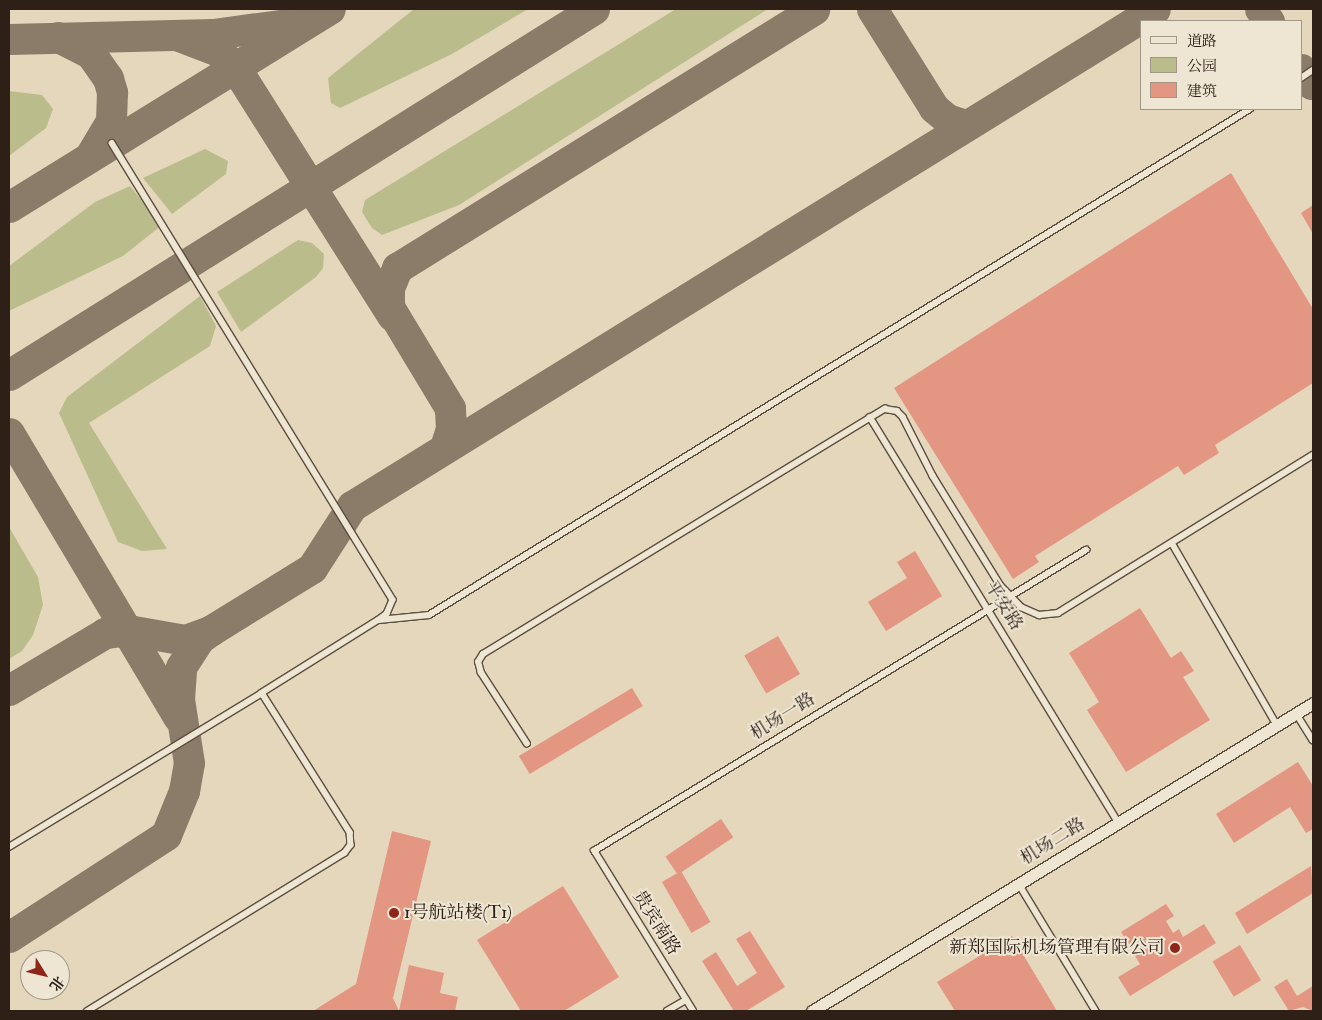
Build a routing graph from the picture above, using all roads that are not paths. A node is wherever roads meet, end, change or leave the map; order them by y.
1 (1313, 70) edge
2 (1302, 77) edge
3 (1248, 110) edge
4 (112, 143) dead end
5 (870, 417) junction
6 (1313, 454) edge
7 (1172, 543) junction
8 (1086, 550) dead end
9 (1010, 596) junction
10 (988, 609) junction
11 (379, 620) junction
12 (262, 693) junction
13 (1313, 702) edge
14 (1296, 713) junction
15 (1277, 725) junction
16 (1313, 740) edge
17 (527, 744) dead end
18 (1118, 822) junction
19 (9, 847) edge
20 (594, 851) joint
21 (1019, 884) junction
22 (686, 1000) junction
23 (88, 1011) edge
24 (667, 1011) edge
25 (693, 1011) edge
26 (812, 1011) edge
27 (1096, 1011) edge

1 - 2 lane
3 - 11 lane
4 - 11 lane
5 - 9 lane
5 - 10 lane, 平安路
5 - 17 lane
6 - 7 lane
7 - 9 lane
7 - 15 lane
8 - 9 lane, 机场一路
9 - 10 lane, 机场一路
10 - 18 lane, 平安路
10 - 20 lane, 机场一路
11 - 12 lane
12 - 19 lane
12 - 23 lane
13 - 14 street, 机场二路
14 - 15 street, 机场二路
14 - 16 lane
15 - 18 street, 机场二路
18 - 21 street, 机场二路
20 - 22 lane, 贵宾南路
21 - 26 street, 机场二路
21 - 27 lane
22 - 24 lane
22 - 25 lane, 贵宾南路

